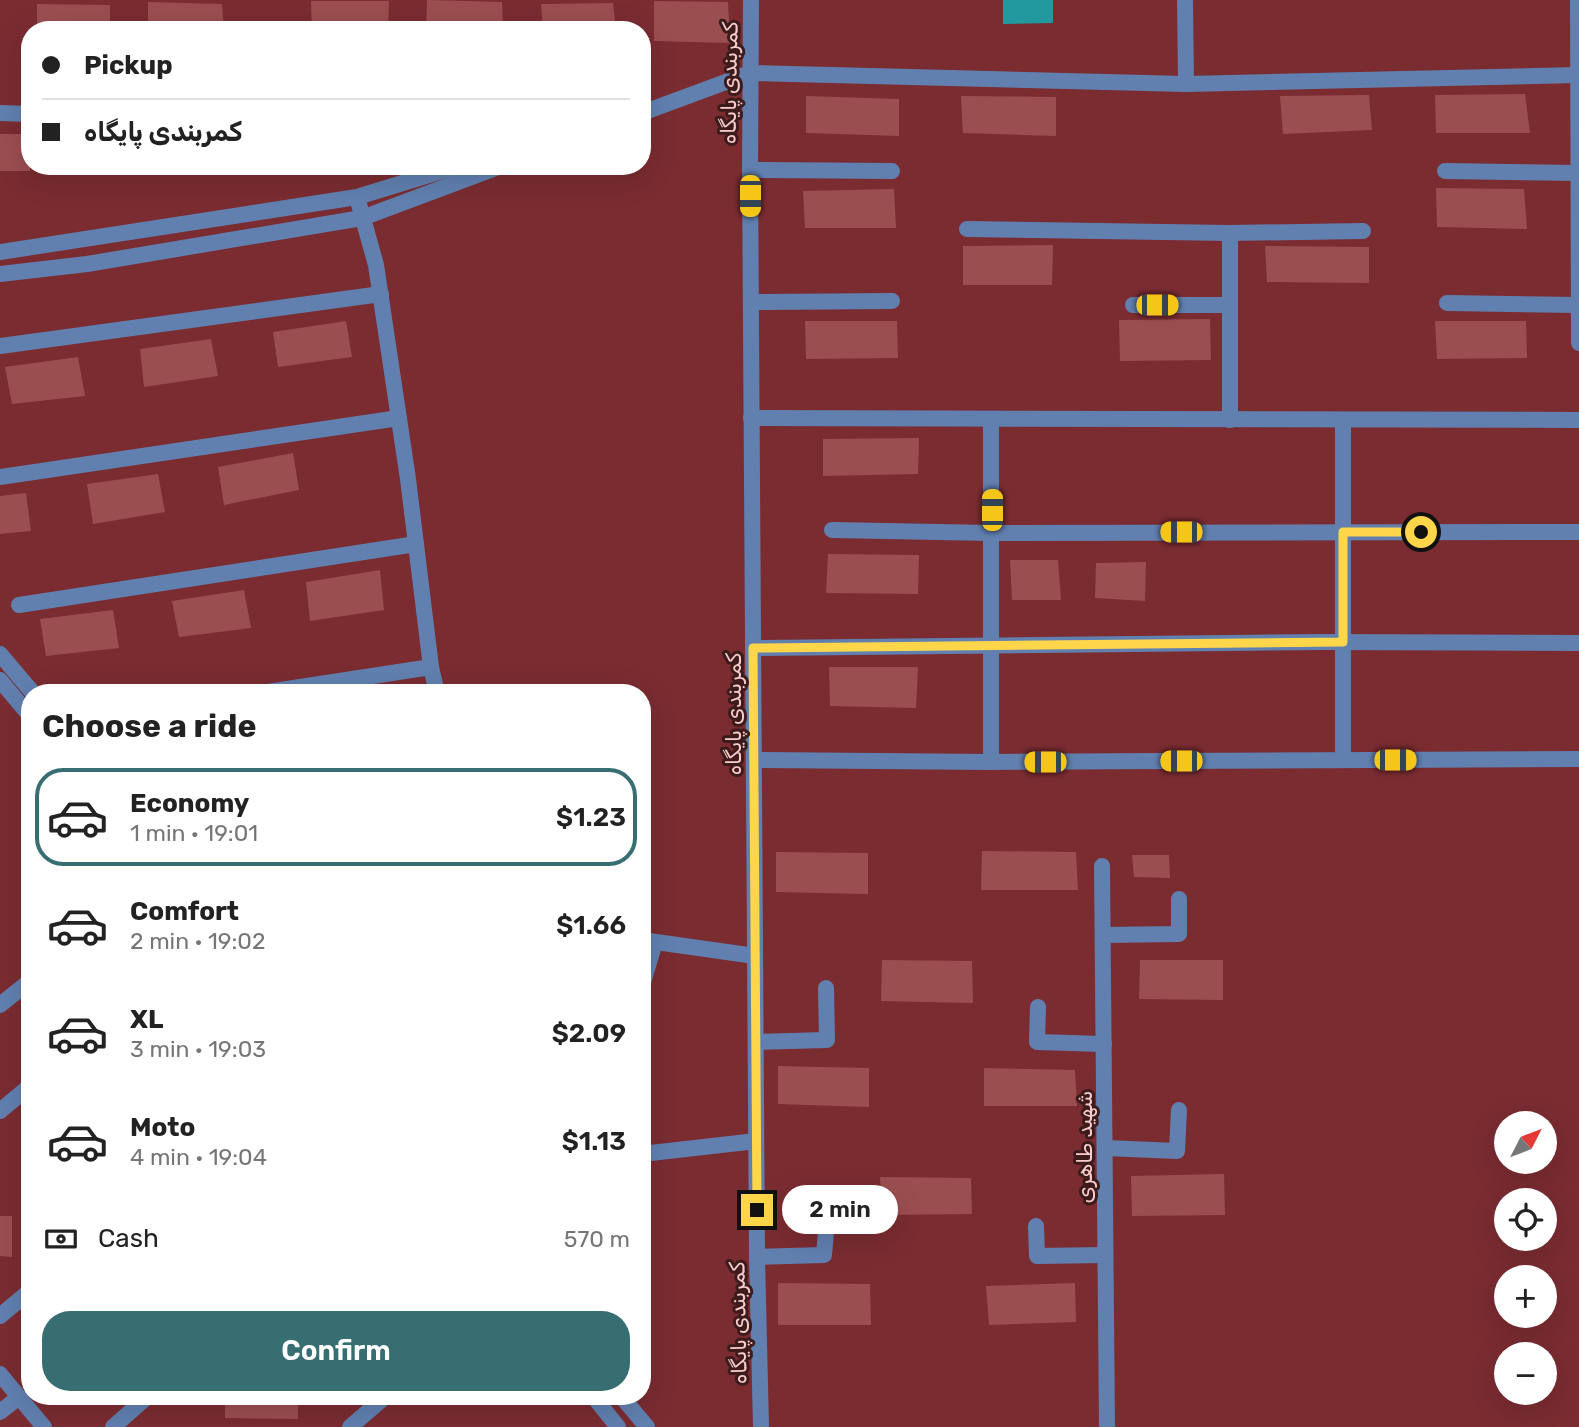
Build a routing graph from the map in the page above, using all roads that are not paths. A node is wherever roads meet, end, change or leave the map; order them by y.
1 (751, 0) edge
2 (1185, 0) edge
3 (1578, 0) edge
4 (750, 68) junction
5 (1578, 75) edge
6 (1186, 83) junction
7 (651, 101) edge
8 (651, 109) edge
9 (0, 113) edge
10 (21, 114) edge
11 (750, 170) junction
12 (892, 171) dead end
13 (1445, 171) dead end
14 (1578, 173) edge
15 (429, 175) edge
16 (477, 175) edge
17 (357, 197) junction
18 (362, 218) junction
19 (967, 229) dead end
20 (1363, 231) dead end
21 (1230, 233) junction
22 (0, 252) edge
23 (0, 274) edge
24 (381, 294) junction
25 (892, 301) dead end
26 (751, 302) junction
27 (1447, 303) dead end
28 (1133, 305) dead end
29 (1230, 305) junction
30 (1579, 305) edge
31 (1579, 343) edge
32 (0, 346) edge
33 (399, 418) junction
34 (751, 418) junction
35 (992, 419) junction
36 (1230, 420) junction
37 (1343, 420) junction
38 (1579, 420) edge
39 (0, 477) edge
40 (832, 530) dead end
41 (1343, 532) junction
42 (1579, 532) edge
43 (992, 533) junction
44 (416, 544) junction
45 (19, 605) dead end
46 (1343, 642) junction
47 (1579, 643) edge
48 (992, 646) junction
49 (753, 648) junction
50 (0, 653) edge
51 (431, 667) junction
52 (0, 680) edge
53 (26, 684) edge
54 (320, 684) edge
55 (435, 684) edge
56 (21, 705) edge
57 (754, 760) junction
58 (1343, 760) junction
59 (1579, 760) edge
60 (991, 762) junction
61 (1102, 866) dead end
62 (1180, 899) dead end
63 (1103, 935) junction
64 (651, 941) edge
65 (755, 956) junction
66 (21, 988) edge
67 (826, 988) dead end
68 (0, 1005) edge
69 (1038, 1007) dead end
70 (756, 1042) junction
71 (1104, 1044) junction
72 (21, 1094) edge
73 (0, 1111) edge
74 (1179, 1111) dead end
75 (756, 1141) junction
76 (1105, 1148) junction
77 (651, 1153) edge
78 (827, 1220) dead end
79 (1036, 1226) dead end
80 (1105, 1255) junction
81 (757, 1257) junction
82 (21, 1298) edge
83 (0, 1316) edge
84 (0, 1374) edge
85 (19, 1397) junction
86 (21, 1399) edge
87 (26, 1405) edge
88 (138, 1405) edge
89 (376, 1405) edge
90 (600, 1405) edge
91 (629, 1405) edge
92 (0, 1412) edge
93 (44, 1427) edge
94 (113, 1427) edge
95 (350, 1427) edge
96 (618, 1427) edge
97 (647, 1427) edge
98 (761, 1427) edge
99 (1107, 1427) edge

1 - 4 street, کمربندی پایگاه
2 - 6 street
3 - 5 street
4 - 6 street
4 - 7 street
4 - 8 street
4 - 11 street, کمربندی پایگاه
5 - 6 street
5 - 14 street
9 - 10 street
11 - 12 street
11 - 26 street, کمربندی پایگاه
13 - 14 street
14 - 30 street
15 - 17 street
16 - 18 street
17 - 18 street
17 - 22 street
18 - 23 street
18 - 24 street
19 - 21 street
20 - 21 street
21 - 29 street
24 - 32 street
24 - 33 street
25 - 26 street
26 - 34 street, کمربندی پایگاه
27 - 30 street
28 - 29 street
29 - 36 street
30 - 31 street
33 - 39 street
33 - 44 street
34 - 35 street
34 - 49 street, کمربندی پایگاه
35 - 36 street
35 - 43 street
36 - 37 street
37 - 38 street
37 - 41 street
40 - 43 street
41 - 42 street
41 - 43 street
41 - 46 street
43 - 48 street
44 - 45 street
44 - 51 street
46 - 47 street
46 - 48 street
46 - 58 street
48 - 49 street
48 - 60 street
49 - 57 street, کمربندی پایگاه
50 - 53 street
51 - 54 street
51 - 55 street
52 - 56 street
57 - 60 street
57 - 65 street, کمربندی پایگاه
58 - 59 street
58 - 60 street
61 - 63 street, شهید طاهری
62 - 63 street
63 - 71 street, شهید طاهری
64 - 65 street
65 - 70 street, کمربندی پایگاه
66 - 68 street
67 - 70 street
69 - 71 street
70 - 75 street, کمربندی پایگاه
71 - 76 street, شهید طاهری
72 - 73 street
74 - 76 street
75 - 77 street
75 - 81 street, کمربندی پایگاه
76 - 80 street, شهید طاهری
78 - 81 street
79 - 80 street
80 - 99 street, شهید طاهری
81 - 98 street, کمربندی پایگاه
82 - 83 street
84 - 85 street
85 - 86 street
85 - 92 street
87 - 93 street
88 - 94 street
89 - 95 street
90 - 96 street
91 - 97 street

